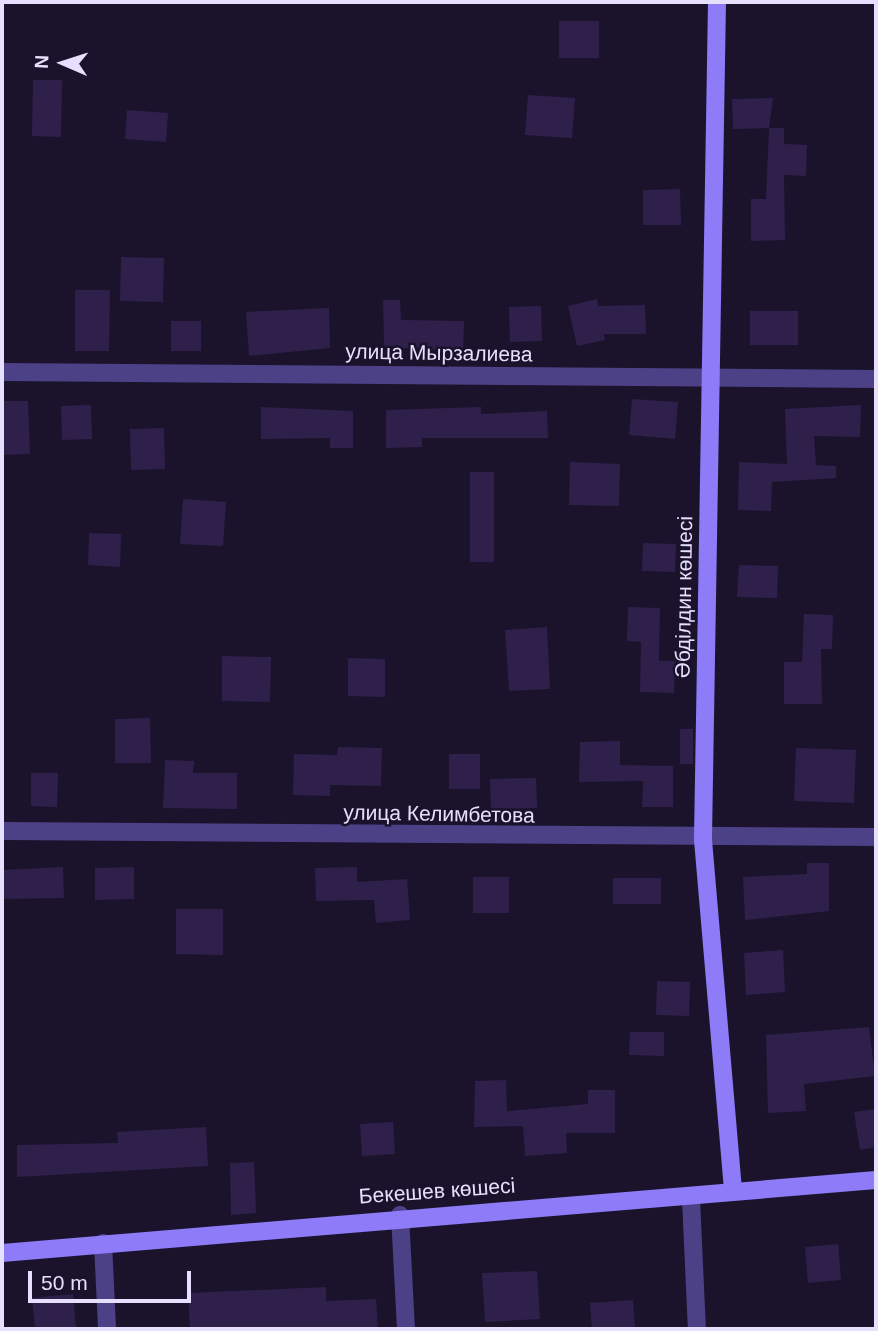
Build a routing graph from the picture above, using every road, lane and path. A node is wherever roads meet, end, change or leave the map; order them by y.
1 (718, 2) edge
2 (2, 372) edge
3 (710, 379) junction
4 (876, 379) edge
5 (2, 831) edge
6 (876, 837) edge
7 (703, 839) junction
8 (876, 1180) edge
9 (733, 1192) junction
10 (691, 1199) junction
11 (400, 1215) junction
12 (103, 1243) junction
13 (2, 1254) edge
14 (107, 1329) edge
15 (406, 1329) edge
16 (697, 1329) edge

1 - 3 main road, Әбділдин көшесі
2 - 3 street, улица Мырзалиева
3 - 4 street, улица Мырзалиева
3 - 7 main road, Әбділдин көшесі
5 - 7 street, улица Келимбетова
6 - 7 street, улица Келимбетова
7 - 9 main road, Әбділдин көшесі
8 - 9 main road, Бекешев көшесі
9 - 10 main road, Бекешев көшесі
10 - 11 main road, Бекешев көшесі
10 - 16 street
11 - 12 main road, Бекешев көшесі
11 - 15 street
12 - 13 main road, Бекешев көшесі
12 - 14 street

